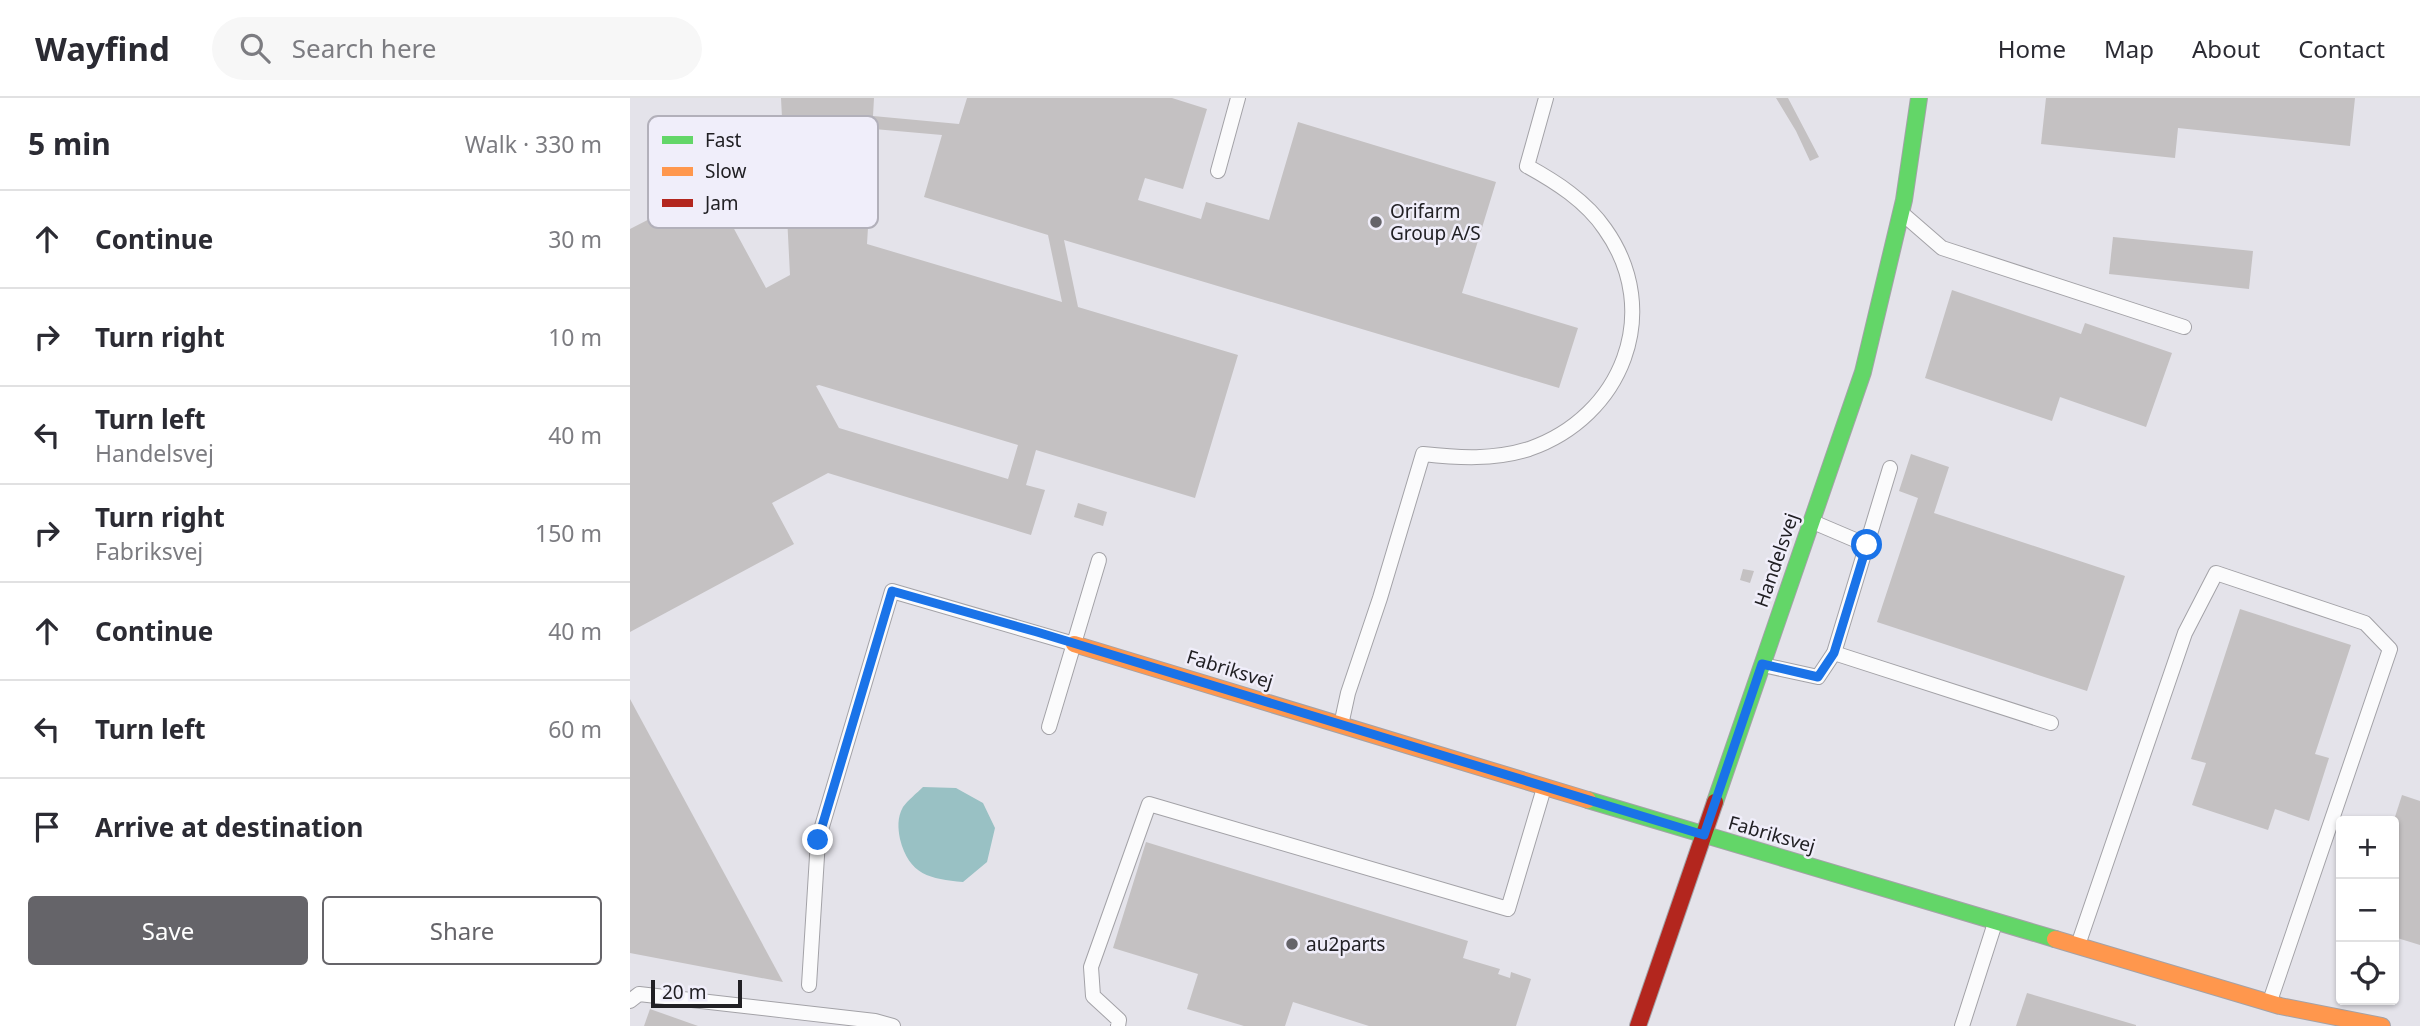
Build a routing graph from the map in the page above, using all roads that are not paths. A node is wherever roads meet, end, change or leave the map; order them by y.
1 (1238, 98) edge
2 (1546, 98) edge
3 (1919, 98) edge
4 (1218, 171) dead end
5 (1901, 212) junction
6 (2184, 327) dead end
7 (1890, 468) dead end
8 (1811, 521) junction
9 (1867, 545) junction
10 (1098, 560) dead end
11 (1074, 644) junction
12 (1834, 653) junction
13 (1762, 664) junction
14 (2051, 723) dead end
15 (1341, 725) junction
16 (1049, 727) dead end
17 (1544, 787) junction
18 (1704, 835) junction
19 (1995, 922) junction
20 (2078, 946) junction
21 (809, 985) dead end
22 (630, 1001) edge
23 (2269, 1002) junction
24 (893, 1026) edge
25 (1118, 1026) edge
26 (1638, 1026) edge
27 (1962, 1026) edge
28 (2382, 1026) edge

1 - 4 lane
2 - 15 lane
3 - 5 street, Handelsvej
5 - 6 lane
5 - 8 street, Handelsvej
7 - 9 lane
8 - 9 lane
8 - 13 street, Handelsvej
9 - 12 lane
10 - 11 lane
11 - 15 street, Fabriksvej
11 - 16 lane
11 - 21 lane
12 - 13 lane
12 - 14 lane
13 - 18 street, Handelsvej
15 - 17 street, Fabriksvej
17 - 18 street, Fabriksvej
17 - 25 lane
18 - 19 street, Fabriksvej
18 - 26 street, Handelsvej
19 - 20 street, Fabriksvej
19 - 27 lane
20 - 23 street, Fabriksvej
20 - 23 lane
22 - 24 lane
23 - 28 street, Fabriksvej

